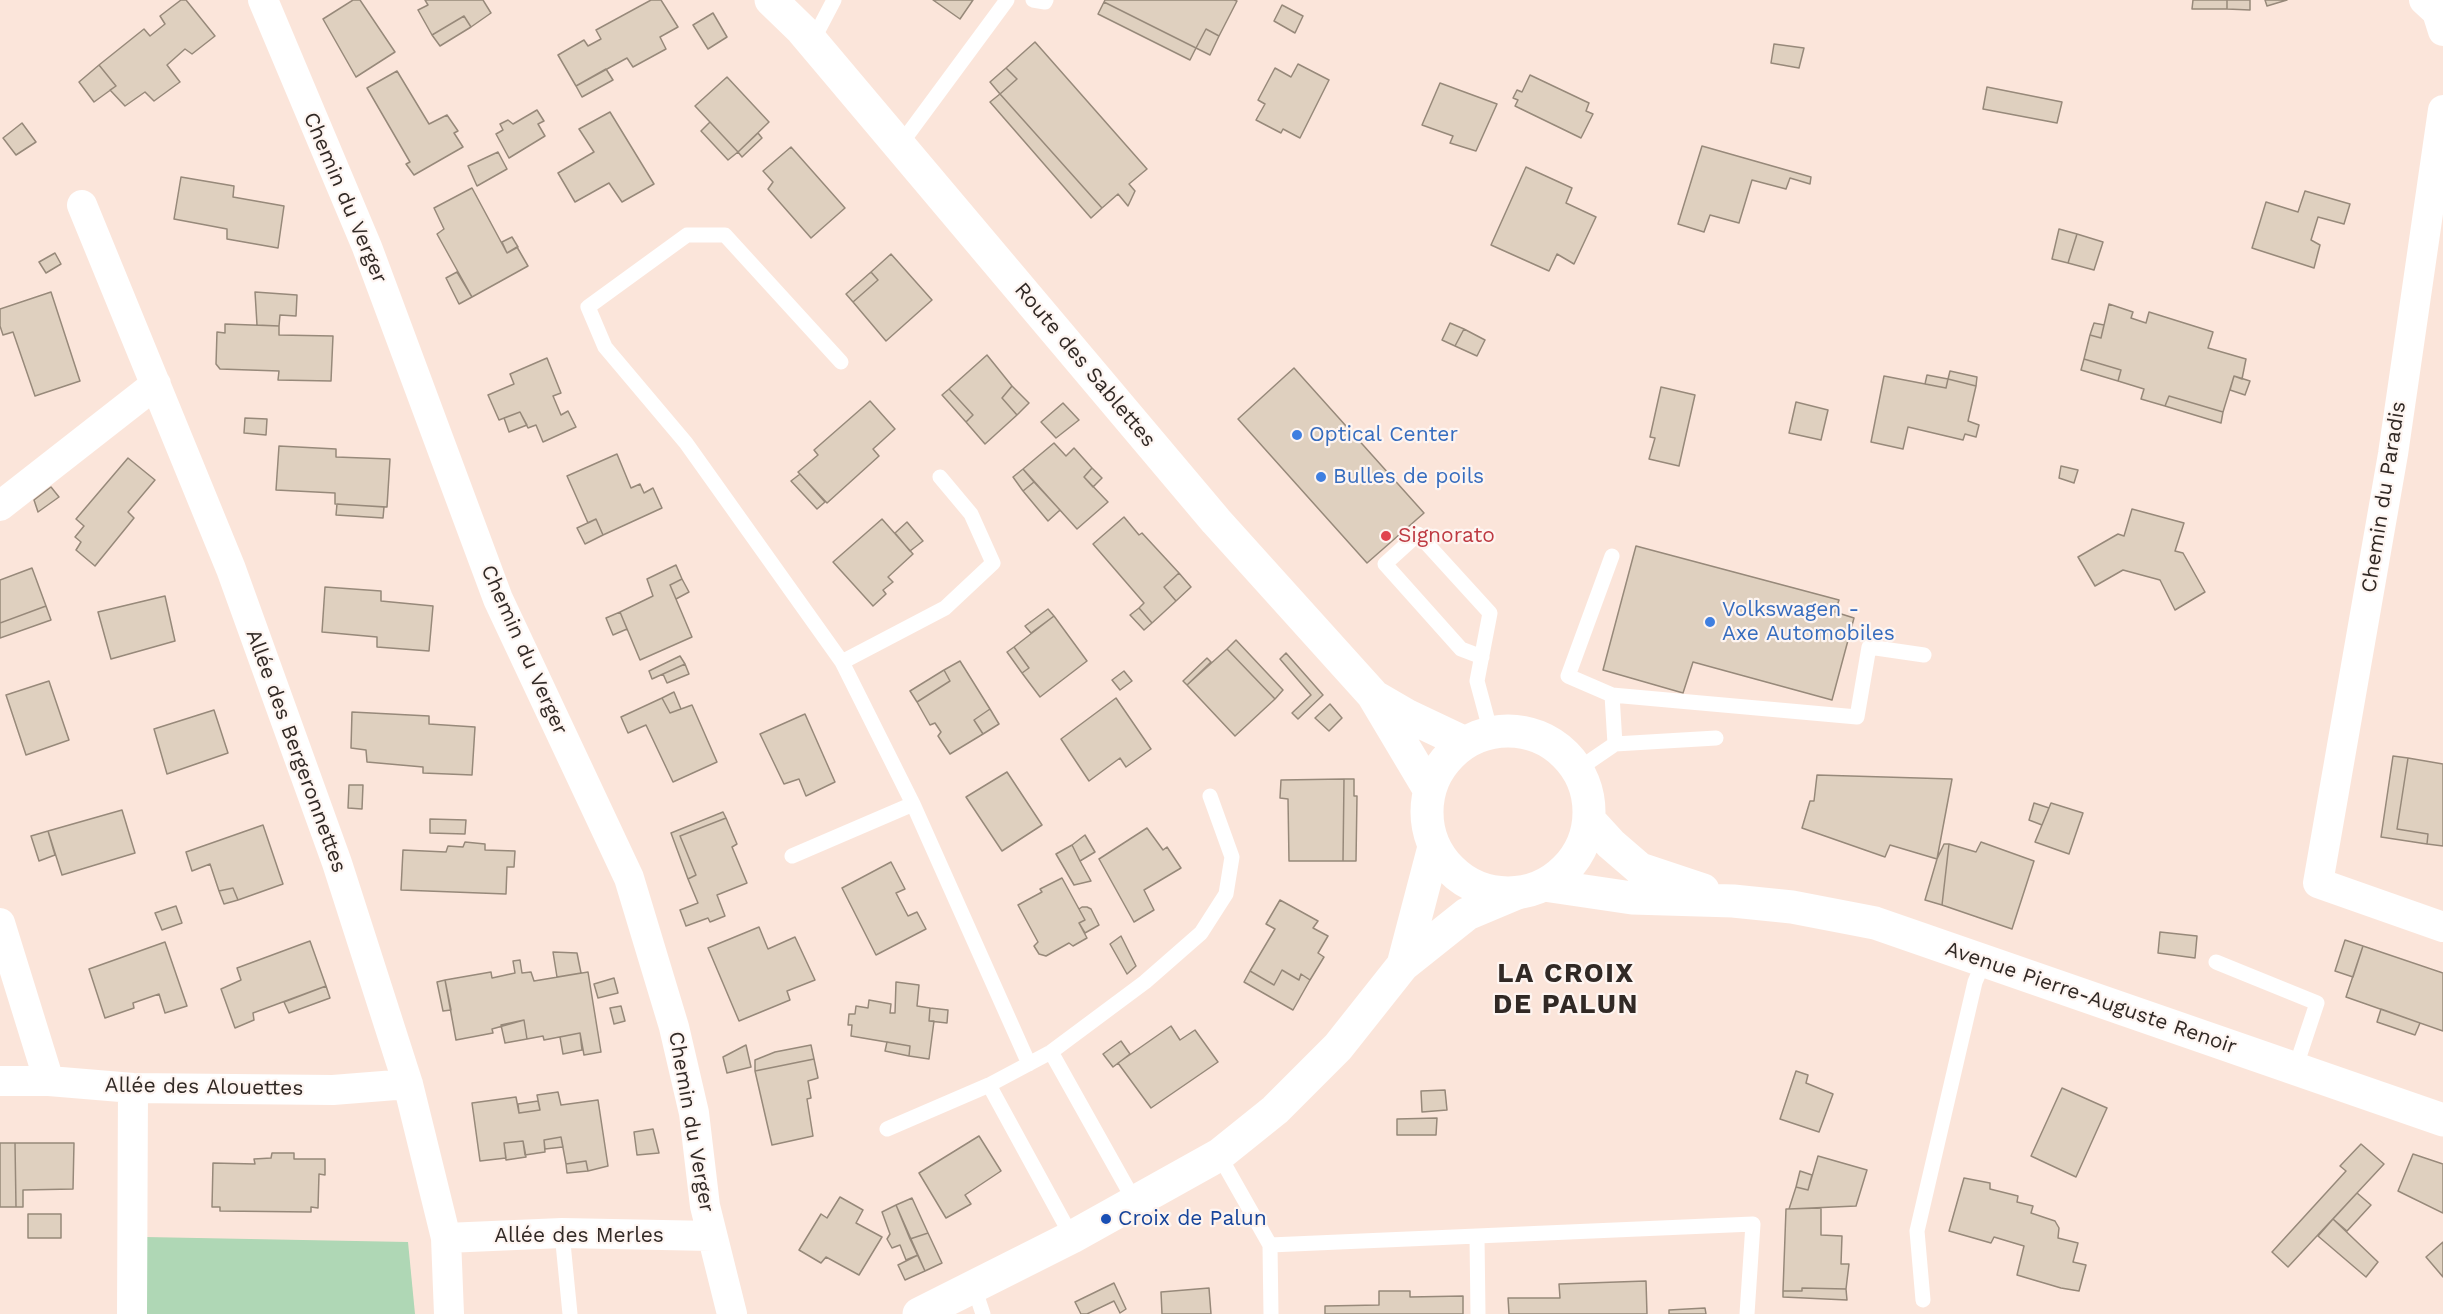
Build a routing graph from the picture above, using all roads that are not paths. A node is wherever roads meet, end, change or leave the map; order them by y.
1 (263, 0) edge
2 (771, 0) edge
3 (782, 0) edge
4 (834, 0) edge
5 (1007, 0) edge
6 (1033, 0) edge
7 (1046, 0) edge
8 (2424, 0) edge
9 (2443, 31) edge
10 (807, 36) junction
11 (2443, 110) edge
12 (900, 145) junction
13 (82, 205) dead end
14 (841, 362) dead end
15 (156, 384) junction
16 (940, 477) dead end
17 (0, 506) edge
18 (1612, 556) dead end
19 (1924, 655) dead end
20 (1482, 657) junction
21 (842, 663) junction
22 (1372, 695) junction
23 (1612, 695) junction
24 (1478, 738) junction
25 (1716, 738) dead end
26 (1615, 744) junction
27 (1577, 770) junction
28 (1429, 789) junction
29 (1210, 796) dead end
30 (914, 804) junction
31 (1589, 820) junction
32 (1434, 847) junction
33 (792, 856) dead end
34 (1530, 889) junction
35 (1733, 901) junction
36 (0, 923) edge
37 (2443, 927) edge
38 (1984, 962) junction
39 (2216, 962) dead end
40 (1403, 965) junction
41 (1051, 1052) junction
42 (1029, 1064) junction
43 (2295, 1069) junction
44 (0, 1081) edge
45 (49, 1081) junction
46 (408, 1084) junction
47 (989, 1085) junction
48 (133, 1088) junction
49 (2443, 1120) edge
50 (887, 1129) dead end
51 (1219, 1155) junction
52 (1135, 1202) junction
53 (562, 1233) junction
54 (712, 1236) junction
55 (1477, 1236) junction
56 (1072, 1237) junction
57 (446, 1238) junction
58 (1270, 1245) junction
59 (979, 1300) edge
60 (1923, 1300) dead end
61 (727, 1310) edge
62 (132, 1314) edge
63 (450, 1314) edge
64 (570, 1314) edge
65 (920, 1314) edge
66 (1271, 1314) edge
67 (1479, 1314) edge
68 (1748, 1314) edge

1 - 54 street, Chemin du Verger
2 - 10 main road, Route des Sablettes
3 - 10 main road, Route des Sablettes
4 - 10 lane
5 - 12 lane
6 - 7 lane
8 - 9 street
10 - 12 main road, Route des Sablettes
11 - 37 street, Chemin du Paradis
12 - 22 main road, Route des Sablettes
13 - 15 street, Allée des Bergeronnettes
14 - 21 lane
15 - 17 street
15 - 46 street, Allée des Bergeronnettes
16 - 21 lane
18 - 23 lane
19 - 23 lane
20 - 20 lane
20 - 24 lane
21 - 30 lane
22 - 24 main road
22 - 28 main road
23 - 26 lane
24 - 27 main road
24 - 28 main road
25 - 26 lane
26 - 27 lane
27 - 31 main road
28 - 32 main road
29 - 41 lane
30 - 33 lane
30 - 42 lane
31 - 34 main road
31 - 35 main road, Avenue Pierre-Auguste Renoir
32 - 34 main road
32 - 40 main road
34 - 35 main road, Avenue Pierre-Auguste Renoir
34 - 40 main road
35 - 38 main road, Avenue Pierre-Auguste Renoir
36 - 45 street
38 - 43 main road, Avenue Pierre-Auguste Renoir
38 - 60 lane
39 - 43 lane
40 - 51 main road
41 - 42 lane
41 - 52 lane
42 - 47 lane
43 - 49 main road, Avenue Pierre-Auguste Renoir
44 - 45 street, Allée des Alouettes
45 - 48 street, Allée des Alouettes
46 - 48 street, Allée des Alouettes
46 - 57 street, Allée des Bergeronnettes
47 - 50 lane
47 - 56 lane
48 - 62 street
51 - 52 main road
51 - 58 lane
52 - 56 main road
53 - 54 street, Allée des Merles
53 - 57 street, Allée des Merles
53 - 64 lane
54 - 61 street, Chemin du Verger
55 - 58 lane
55 - 67 lane
55 - 68 lane
56 - 59 main road
57 - 63 street, Allée des Bergeronnettes
58 - 66 lane
59 - 65 main road

